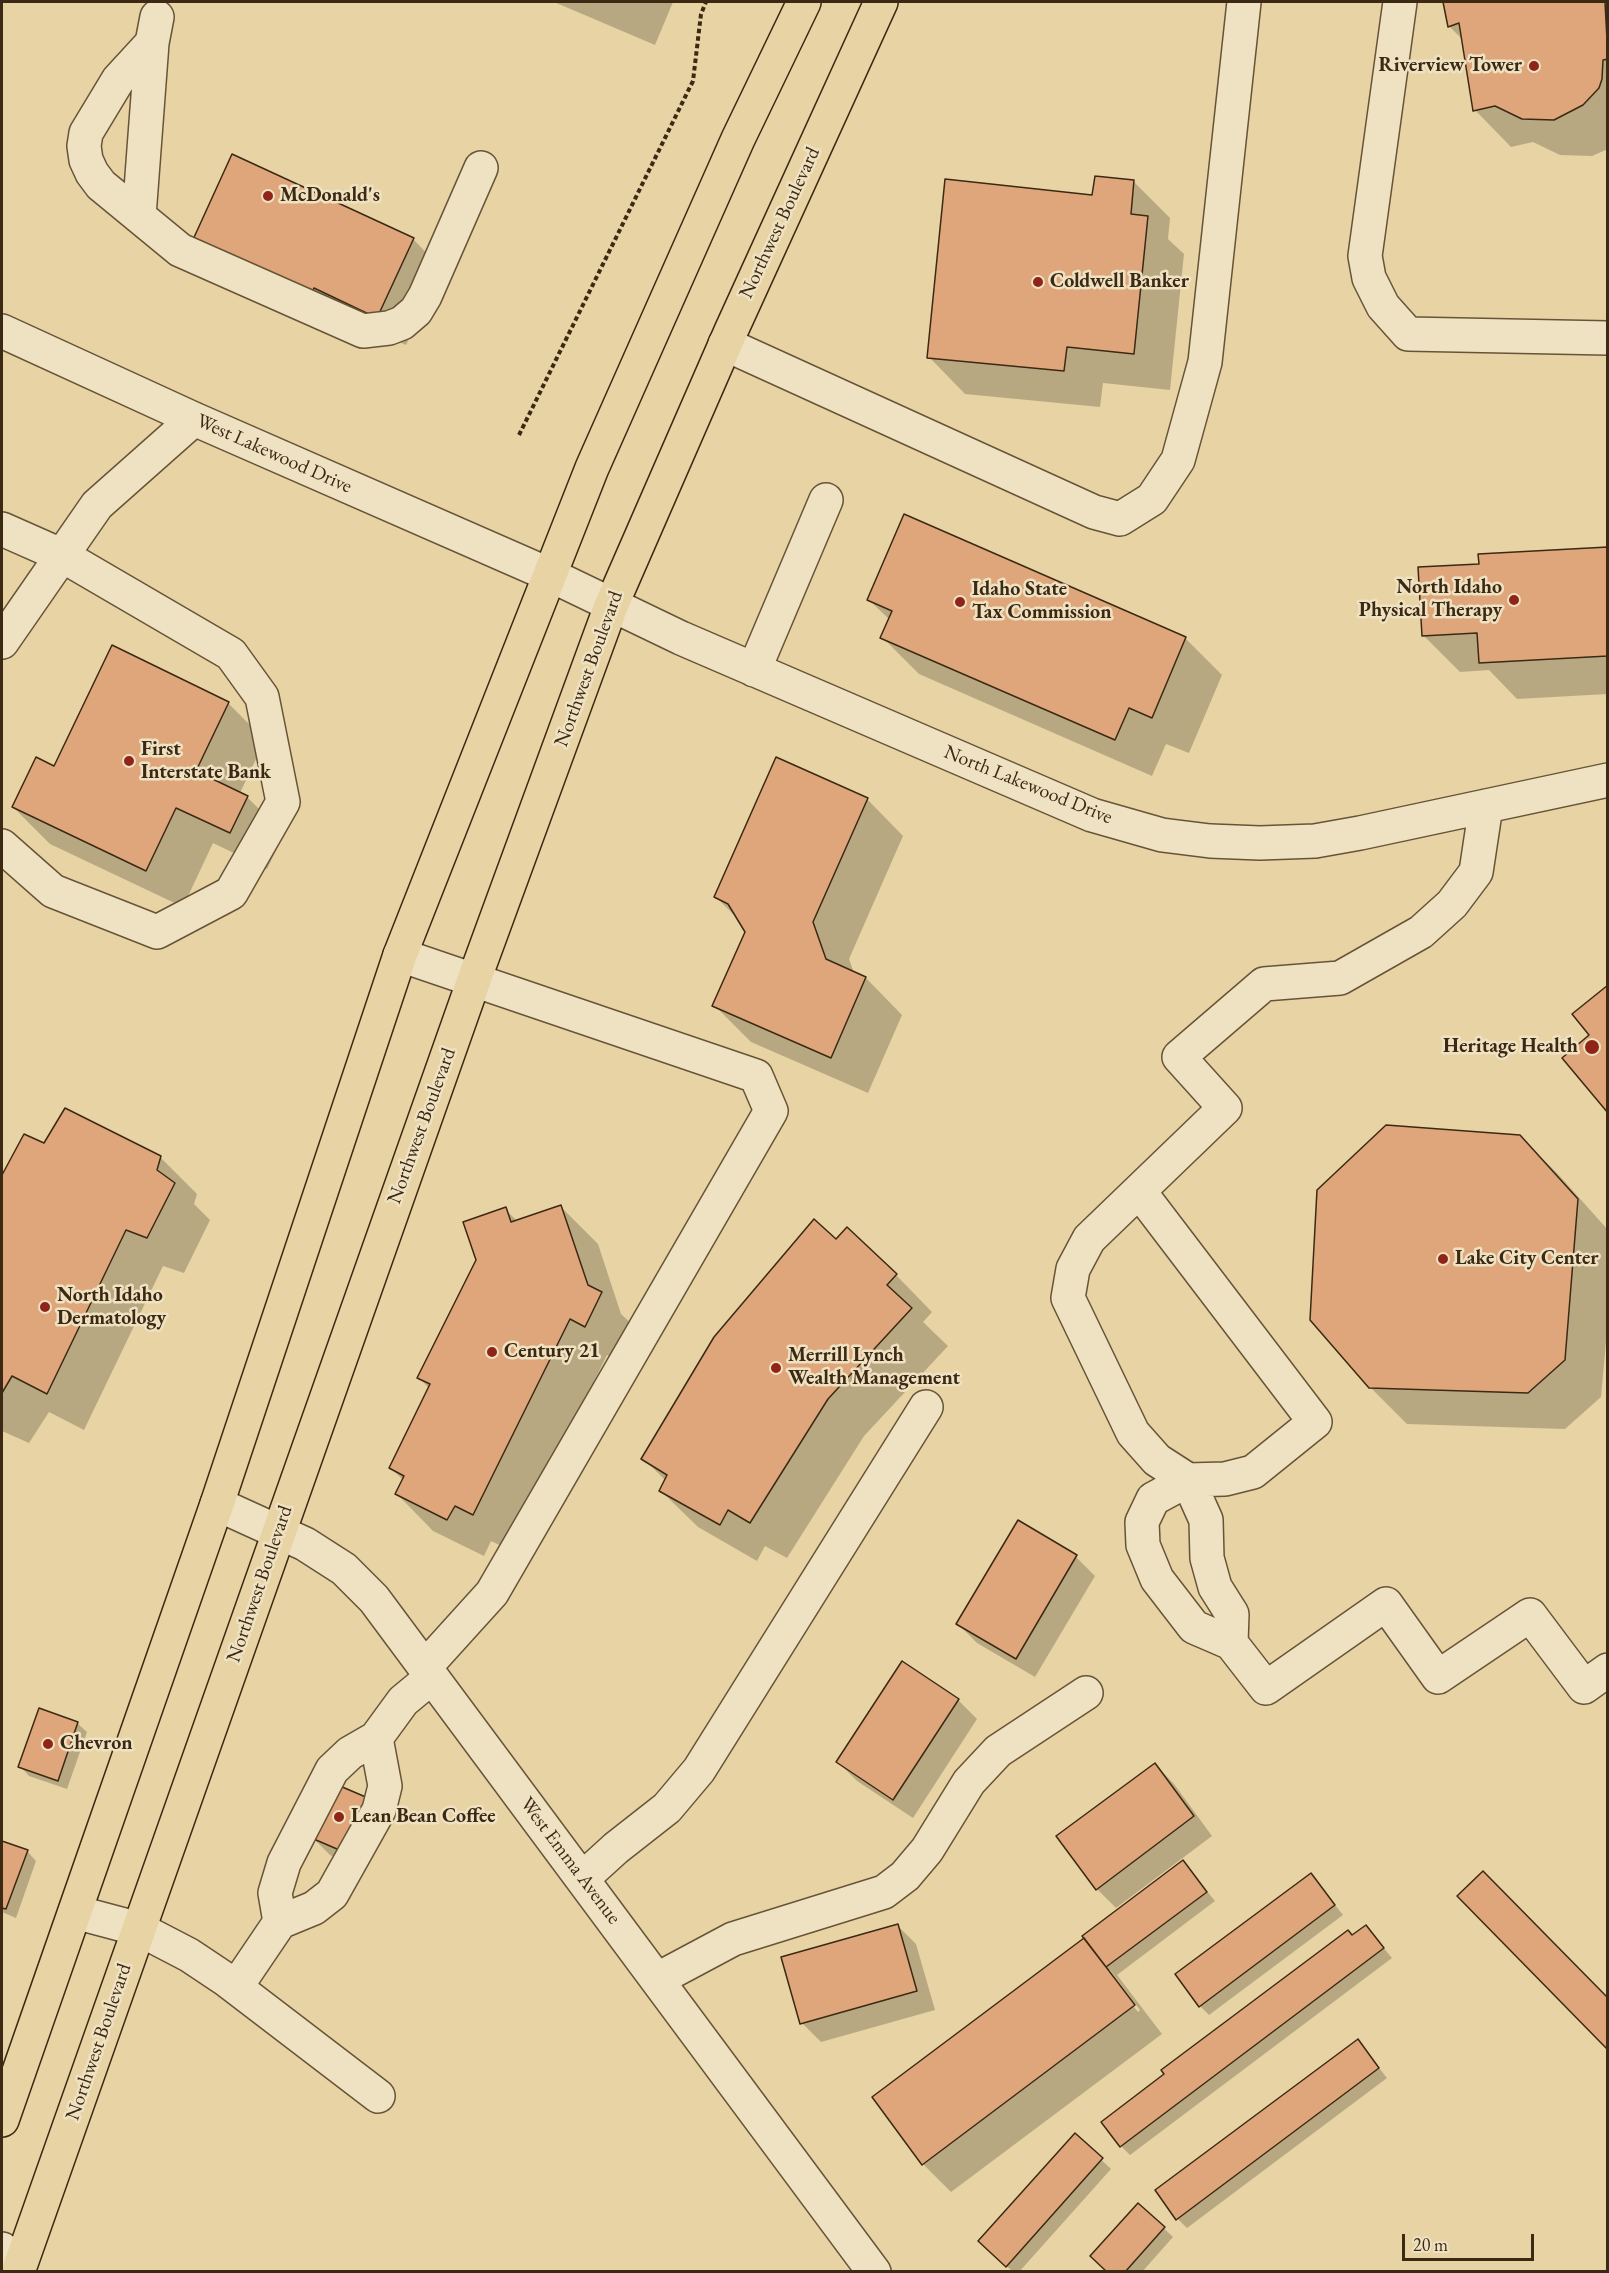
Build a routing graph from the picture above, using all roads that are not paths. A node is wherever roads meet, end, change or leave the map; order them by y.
1 (804, 2) edge
2 (881, 2) edge
3 (1244, 2) edge
4 (1400, 2) edge
5 (481, 168) dead end
6 (139, 216) junction
7 (2, 331) edge
8 (1608, 338) edge
9 (725, 344) junction
10 (194, 419) junction
11 (826, 500) dead end
12 (2, 528) edge
13 (63, 556) junction
14 (548, 574) junction
15 (611, 606) junction
16 (2, 642) edge
17 (754, 670) junction
18 (1608, 780) edge
19 (1486, 806) junction
20 (2, 846) edge
21 (400, 955) junction
22 (474, 980) junction
23 (1139, 1191) junction
24 (926, 1407) dead end
25 (1188, 1480) junction
26 (218, 1504) junction
27 (278, 1532) junction
28 (1231, 1643) junction
29 (1608, 1670) edge
30 (428, 1672) junction
31 (1086, 1693) dead end
32 (376, 1738) junction
33 (583, 1878) junction
34 (75, 1911) junction
35 (280, 1922) junction
36 (139, 1929) junction
37 (658, 1978) junction
38 (236, 1987) junction
39 (378, 2096) dead end
40 (2, 2120) edge
41 (2, 2249) edge
42 (18, 2271) edge
43 (874, 2271) edge

1 - 14 main road
2 - 9 main road, Northwest Boulevard
3 - 9 street
4 - 8 street
5 - 6 street
6 - 6 street
7 - 10 street, West Lakewood Drive
9 - 15 main road, Northwest Boulevard
10 - 13 street
10 - 14 street, West Lakewood Drive
11 - 17 street
12 - 13 street
13 - 16 street
13 - 20 street
14 - 15 street, North Lakewood Drive
14 - 21 main road
15 - 17 street, North Lakewood Drive
15 - 22 main road, Northwest Boulevard
17 - 19 street, North Lakewood Drive
18 - 19 street, North Lakewood Drive
19 - 23 street
21 - 22 street
21 - 26 main road
22 - 27 main road, Northwest Boulevard
22 - 30 street
23 - 25 street
23 - 25 street
24 - 33 street
25 - 28 street
25 - 28 street
26 - 27 street, West Emma Avenue
26 - 34 main road
27 - 30 street, West Emma Avenue
27 - 36 main road, Northwest Boulevard
28 - 29 street
30 - 32 street
30 - 33 street, West Emma Avenue
31 - 37 street
32 - 35 street
32 - 35 street
33 - 37 street, West Emma Avenue
34 - 36 street
34 - 40 main road
35 - 38 street
36 - 38 street
36 - 42 main road, Northwest Boulevard
37 - 43 street, West Emma Avenue
38 - 39 street
41 - 42 street

